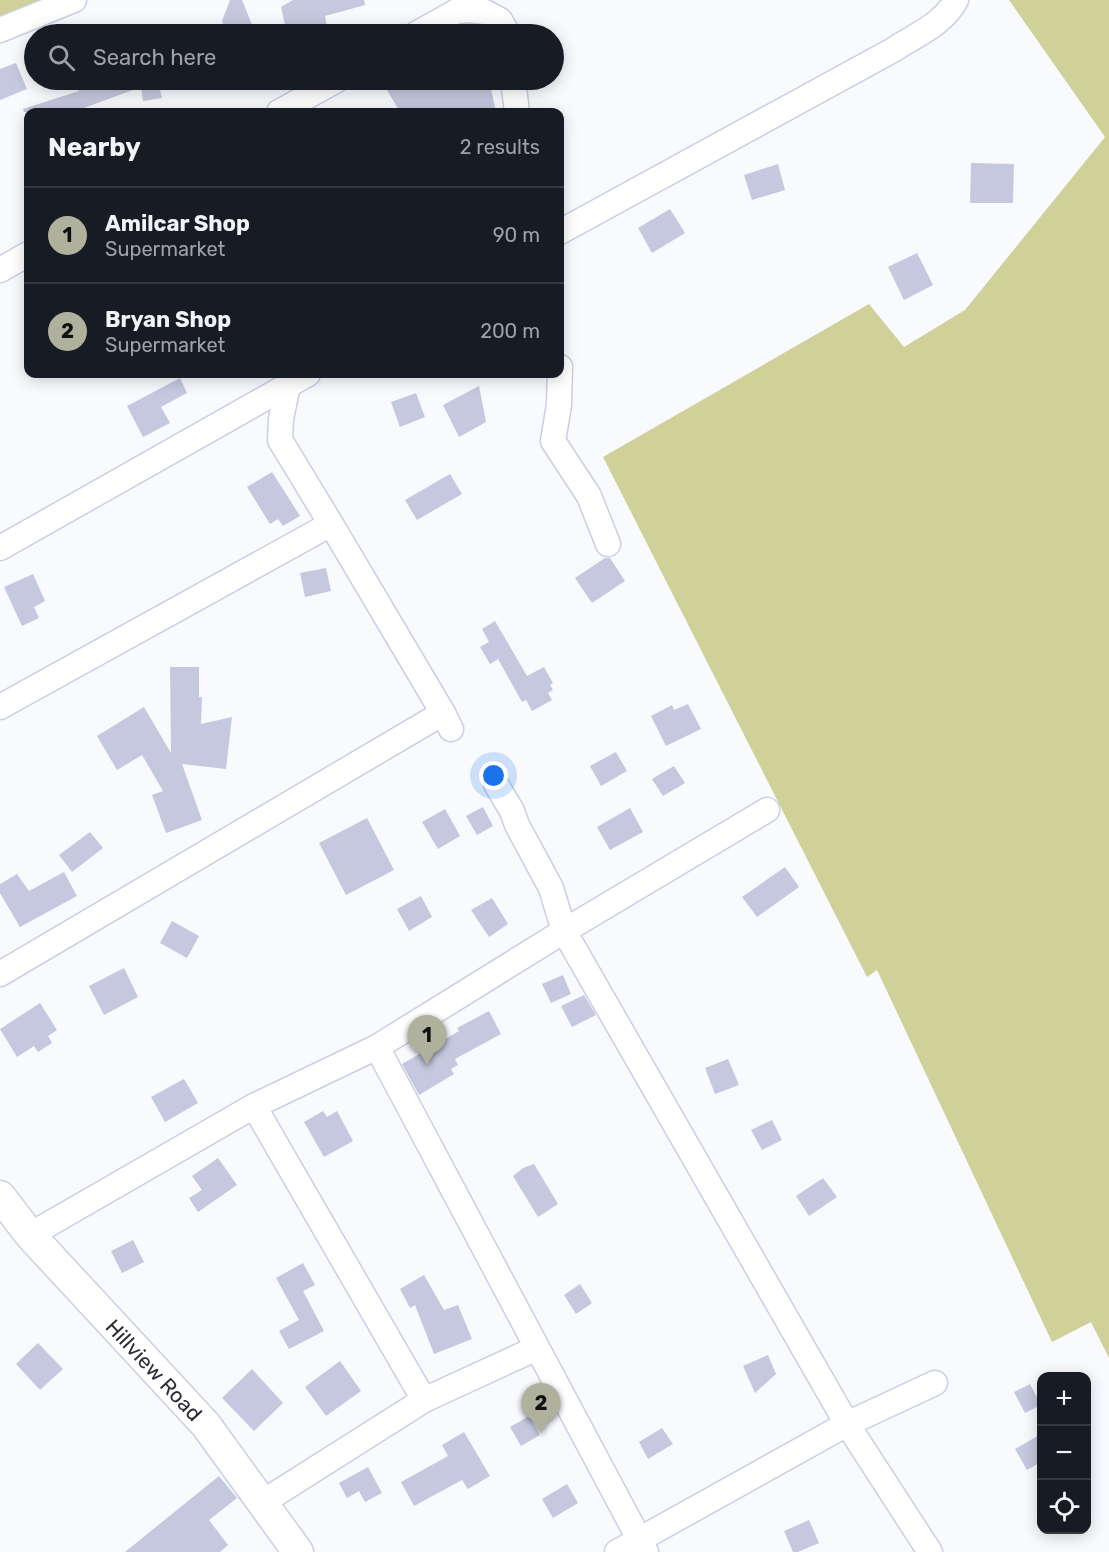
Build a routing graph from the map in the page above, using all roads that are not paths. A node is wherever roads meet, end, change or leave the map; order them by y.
1 (74, 0) edge
2 (956, 0) edge
3 (434, 24) edge
4 (502, 24) edge
5 (0, 30) edge
6 (319, 90) edge
7 (514, 90) edge
8 (286, 108) edge
9 (516, 108) edge
10 (564, 230) edge
11 (24, 256) edge
12 (1, 269) edge
13 (561, 378) edge
14 (298, 379) edge
15 (331, 524) junction
16 (608, 544) dead end
17 (0, 548) edge
18 (0, 707) edge
19 (496, 783) dead end
20 (767, 810) dead end
21 (564, 931) junction
22 (0, 974) edge
23 (376, 1047) junction
24 (254, 1106) junction
25 (0, 1196) edge
26 (30, 1235) junction
27 (537, 1348) junction
28 (935, 1383) dead end
29 (424, 1400) junction
30 (847, 1424) junction
31 (262, 1502) junction
32 (643, 1546) edge
33 (298, 1552) edge
34 (617, 1552) edge
35 (930, 1552) edge

1 - 5 street
2 - 10 street
3 - 4 street
6 - 8 street
7 - 9 street
11 - 12 street
13 - 16 street
14 - 15 street
14 - 17 street
15 - 18 street
15 - 22 street
19 - 21 street
20 - 21 street
21 - 23 street
21 - 30 street
23 - 24 street
23 - 27 street
24 - 26 street
24 - 29 street
25 - 26 street, Hillview Road
26 - 31 street, Hillview Road
27 - 29 street
27 - 32 street
28 - 30 street
29 - 31 street
30 - 32 street
30 - 35 street
31 - 33 street, Hillview Road
32 - 34 street

